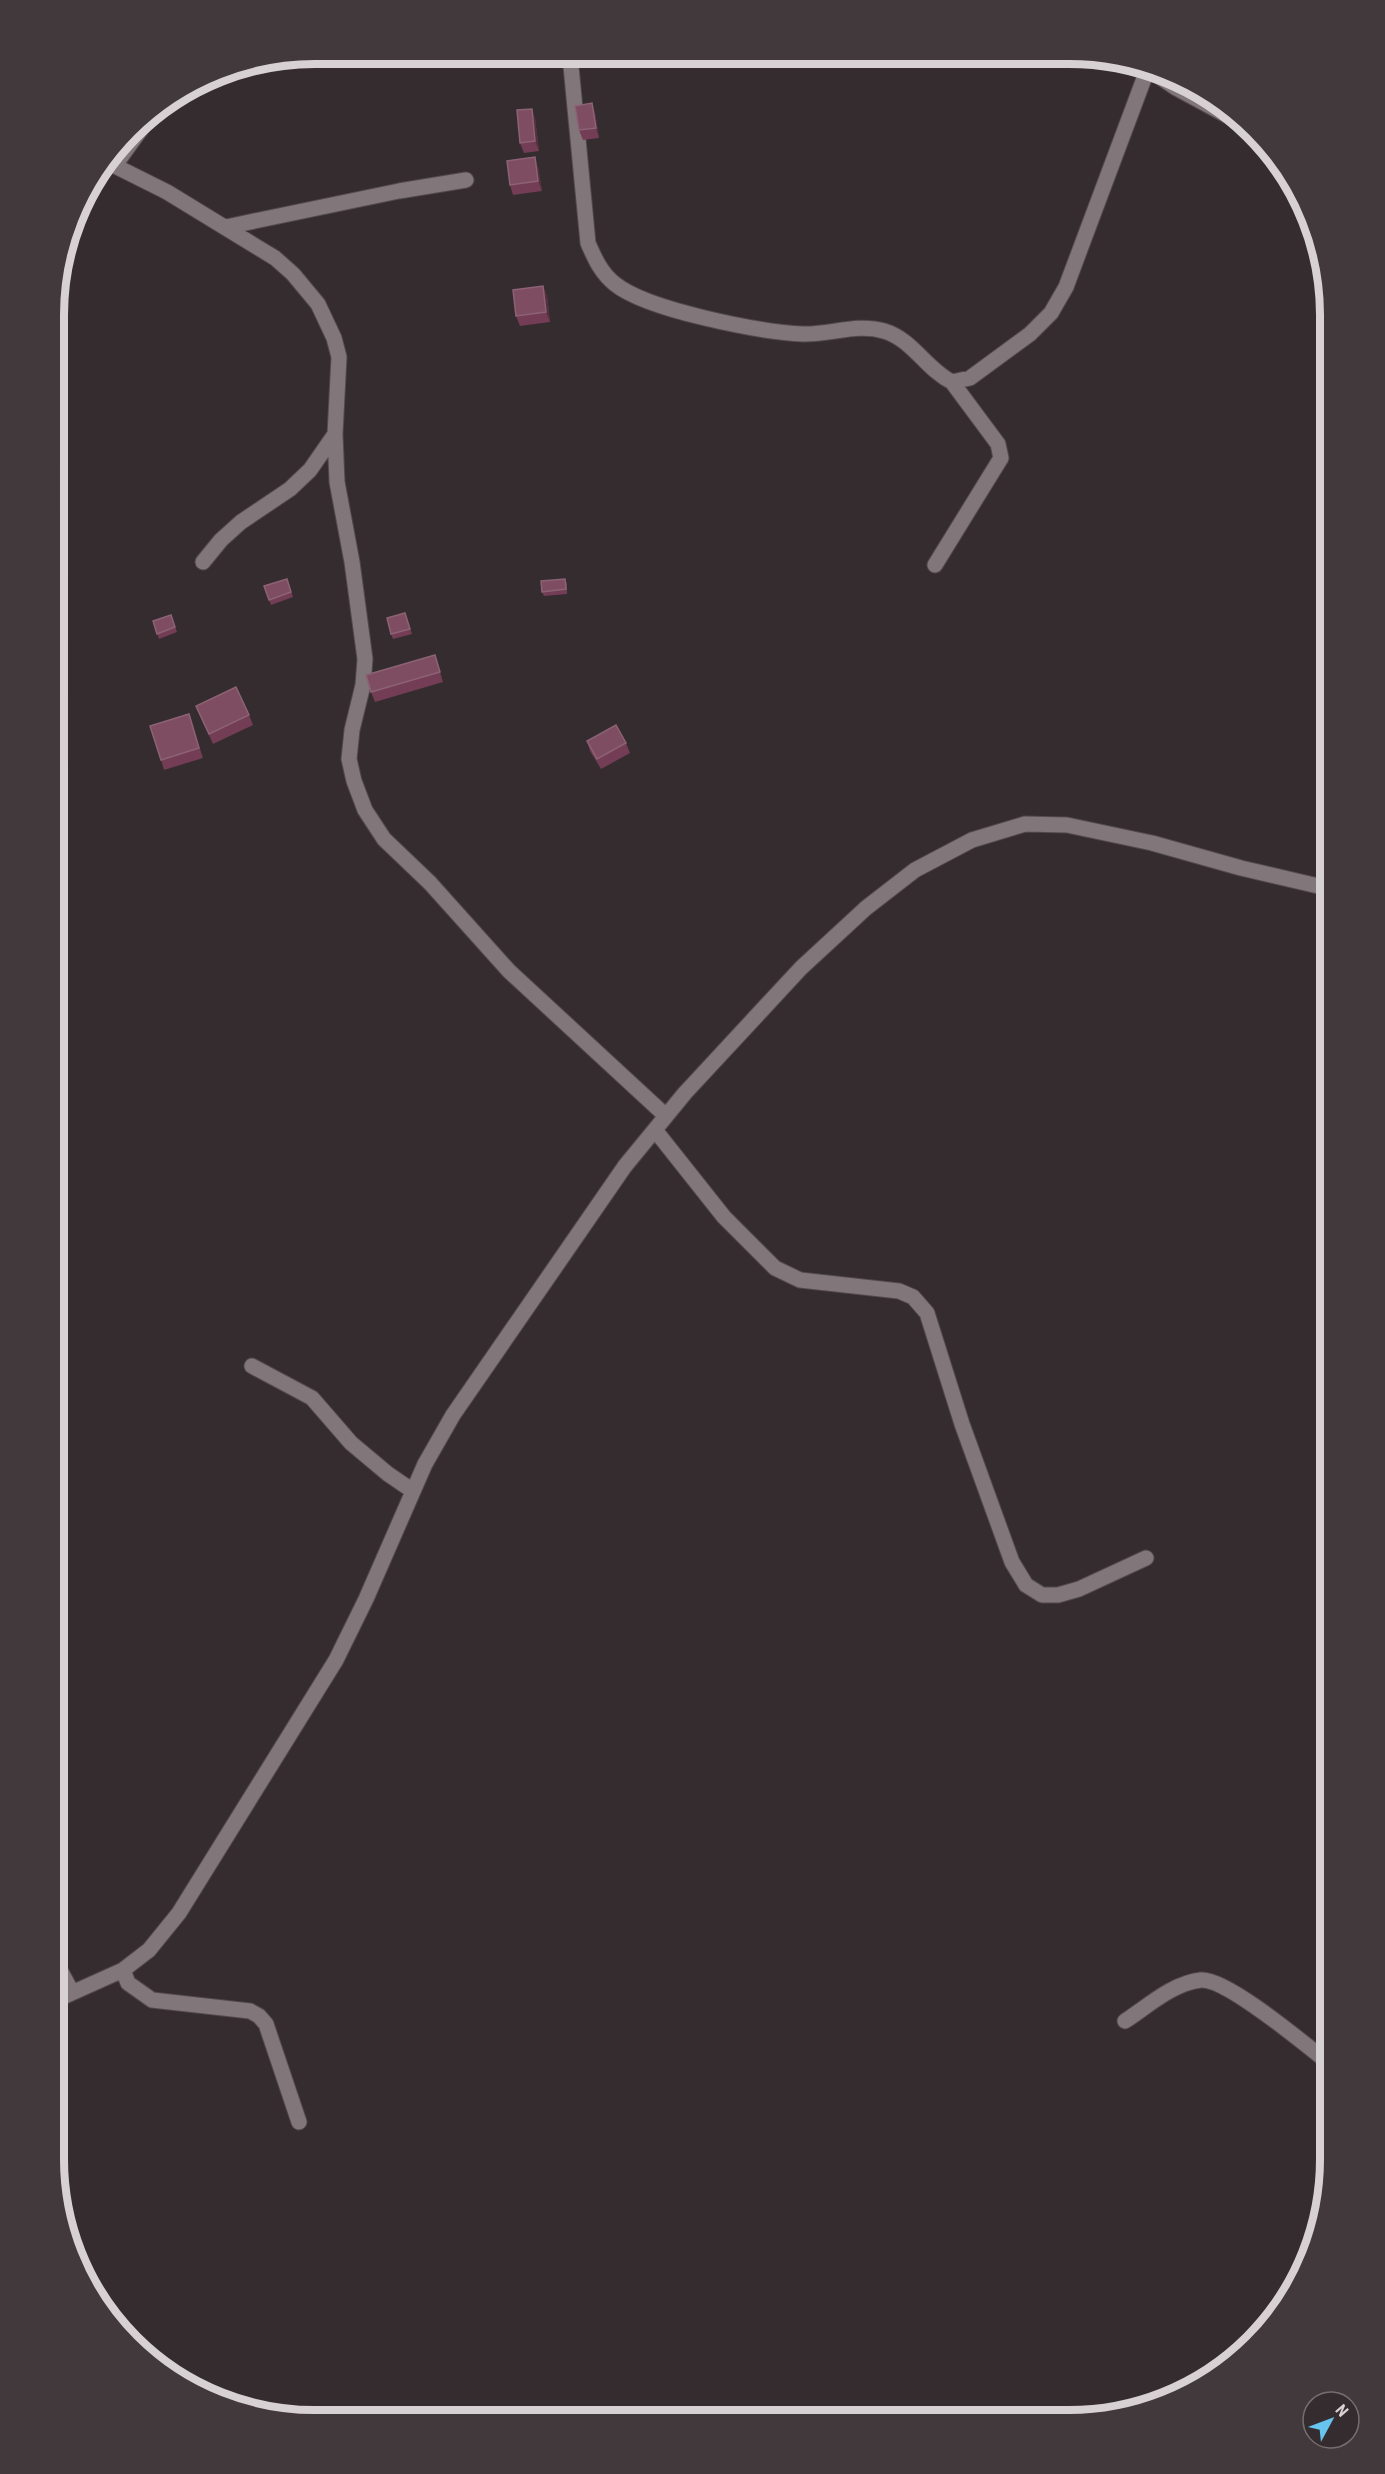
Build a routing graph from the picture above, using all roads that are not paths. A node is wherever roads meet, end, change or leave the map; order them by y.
1 (571, 64) edge
2 (1145, 76) edge
3 (1179, 90) edge
4 (1198, 100) edge
5 (114, 165) edge
6 (466, 180) dead end
7 (226, 227) junction
8 (952, 382) junction
9 (335, 434) junction
10 (204, 562) dead end
11 (935, 565) dead end
12 (1320, 886) edge
13 (666, 1116) junction
14 (655, 1130) junction
15 (252, 1366) dead end
16 (413, 1491) junction
17 (1146, 1558) dead end
18 (123, 1970) junction
19 (64, 1977) edge
20 (72, 1992) junction
21 (64, 1996) edge
22 (1125, 2021) dead end
23 (1320, 2056) edge
24 (299, 2122) dead end

1 - 8 street
2 - 8 street
3 - 4 street
5 - 7 street
6 - 7 street
7 - 9 street
8 - 11 street
9 - 10 street
9 - 13 street
12 - 13 street
13 - 14 street
14 - 16 street
14 - 17 street
15 - 16 street
16 - 18 street
18 - 20 street
18 - 24 street
19 - 20 street
20 - 21 street
22 - 23 street

